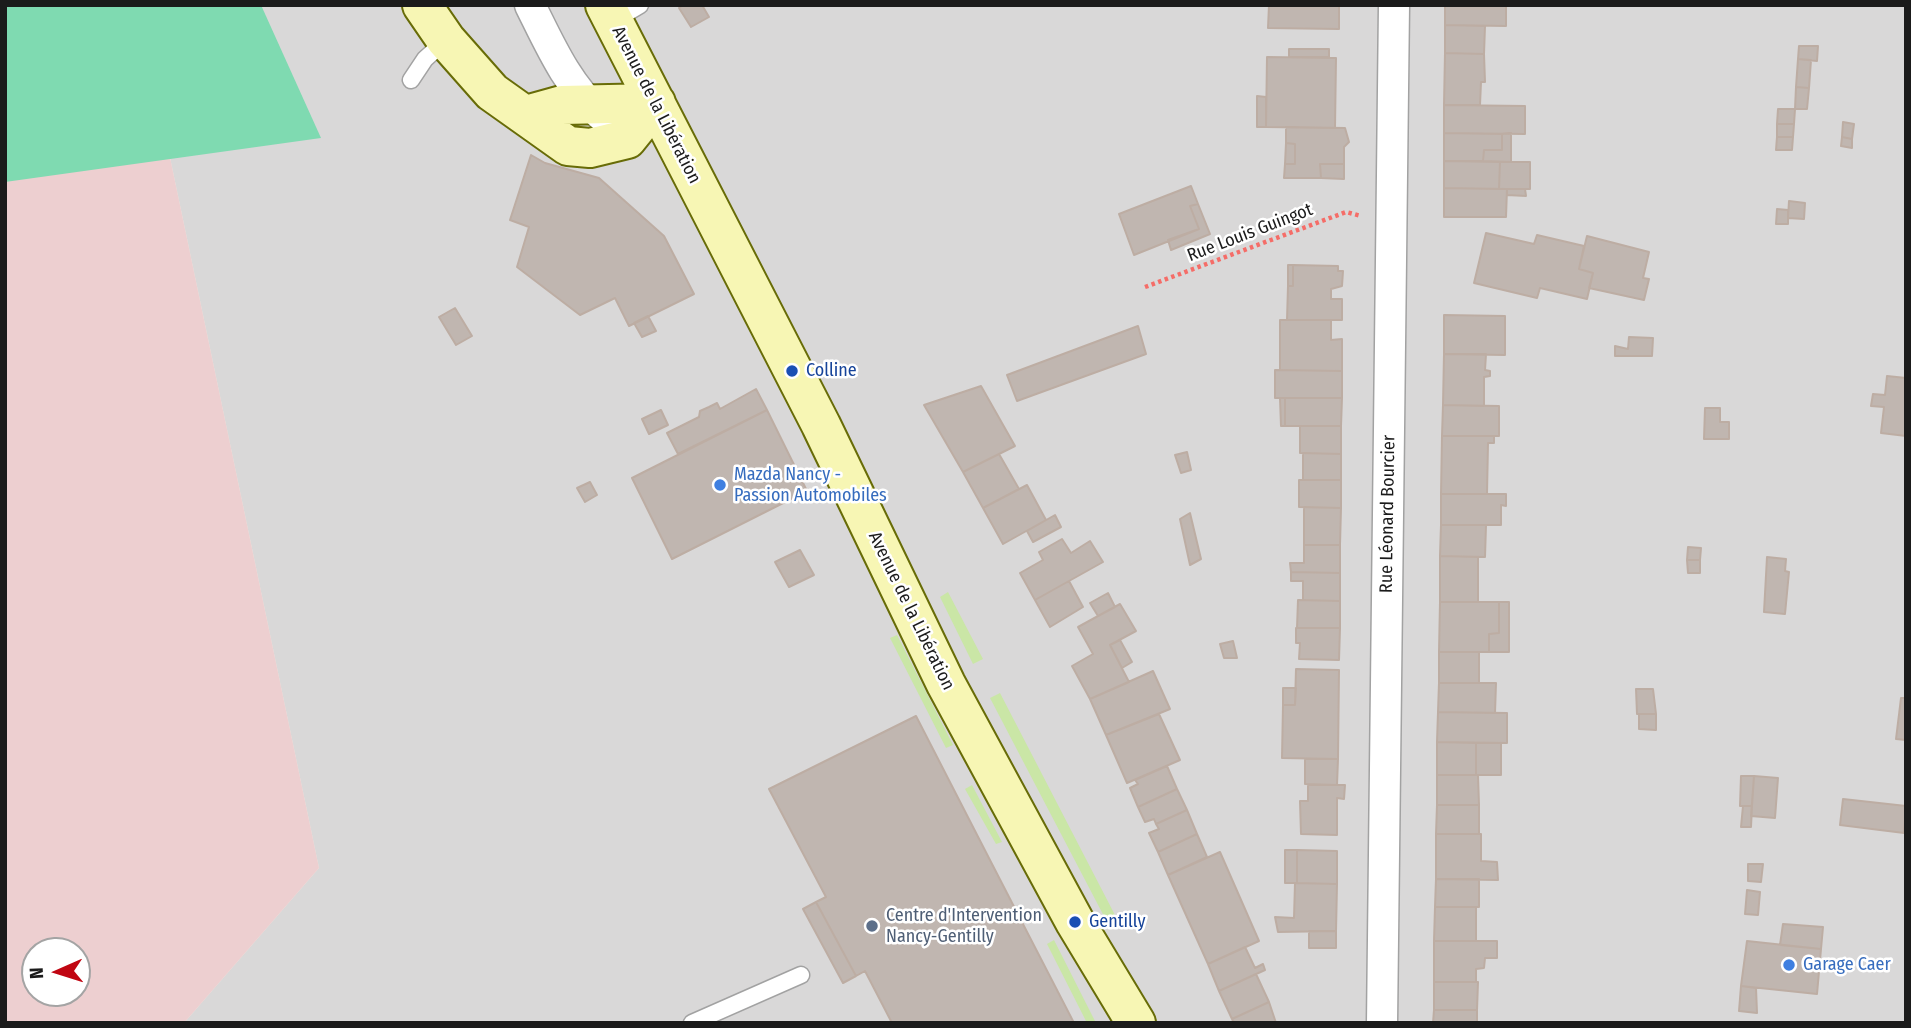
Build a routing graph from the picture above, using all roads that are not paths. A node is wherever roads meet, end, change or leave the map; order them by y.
1 (422, 5) edge
2 (530, 5) edge
3 (1394, 5) edge
4 (619, 10) edge
5 (446, 40) junction
6 (411, 80) dead end
7 (656, 103) junction
8 (589, 105) junction
9 (526, 115) junction
10 (627, 139) junction
11 (801, 975) dead end
12 (692, 1023) edge
13 (1136, 1023) edge
14 (1382, 1023) edge

1 - 5 main road
2 - 8 street
3 - 14 street, Rue Léonard Bourcier
4 - 7 main road, Avenue de la Libération
5 - 6 lane
5 - 9 main road
7 - 8 main road
7 - 10 main road
7 - 13 main road, Avenue de la Libération
8 - 9 main road
8 - 10 street
9 - 10 main road
11 - 12 lane

